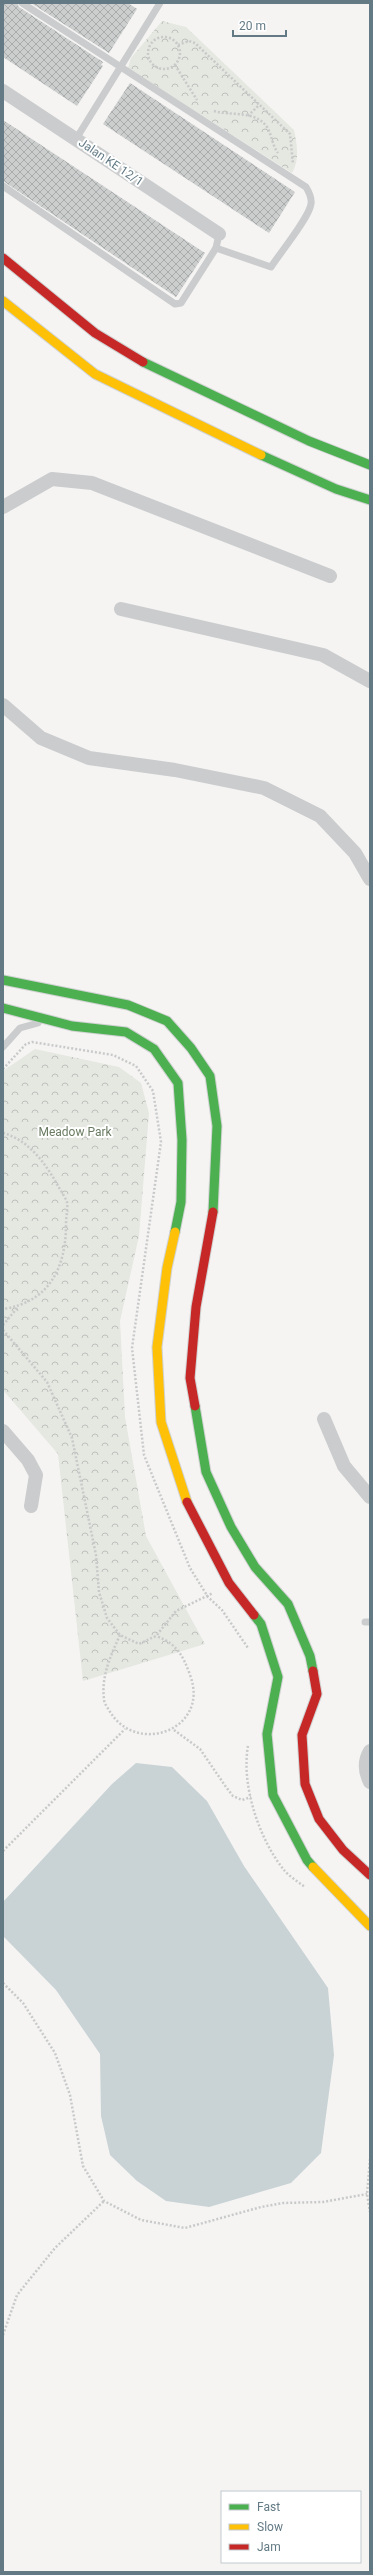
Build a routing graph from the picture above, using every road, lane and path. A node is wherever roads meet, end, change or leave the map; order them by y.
1 (22, 3) edge
2 (160, 3) edge
3 (178, 45) junction
4 (175, 65) junction
5 (120, 68) junction
6 (3, 91) edge
7 (197, 101) dead end
8 (259, 105) junction
9 (208, 109) dead end
10 (248, 116) junction
11 (76, 139) junction
12 (281, 155) dead end
13 (286, 157) dead end
14 (292, 158) junction
15 (292, 166) dead end
16 (3, 186) edge
17 (219, 234) joint
18 (216, 248) junction
19 (3, 258) edge
20 (3, 301) edge
21 (370, 465) edge
22 (370, 500) edge
23 (3, 507) edge
24 (330, 576) dead end
25 (121, 609) dead end
26 (370, 681) edge
27 (3, 705) edge
28 (370, 879) edge
29 (3, 980) edge
30 (3, 1008) edge
31 (48, 1019) junction
32 (3, 1047) edge
33 (3, 1133) edge
34 (18, 1307) junction
35 (3, 1309) edge
36 (3, 1325) edge
37 (3, 1330) edge
38 (324, 1419) dead end
39 (3, 1431) edge
40 (370, 1497) edge
41 (31, 1506) dead end
42 (229, 1583) junction
43 (120, 1635) junction
44 (156, 1636) junction
45 (125, 1729) junction
46 (174, 1730) junction
47 (370, 1751) edge
48 (370, 1782) edge
49 (251, 1797) dead end
50 (3, 1851) edge
51 (370, 1875) edge
52 (370, 1926) edge
53 (3, 1983) edge
54 (370, 2160) edge
55 (367, 2194) junction
56 (104, 2201) junction
57 (370, 2212) edge
58 (3, 2335) edge

1 - 5 lane
2 - 5 lane
3 - 4 path
3 - 4 path
3 - 8 path
4 - 7 path
5 - 11 lane
5 - 18 lane
6 - 11 street, Jalan KE 12/1
8 - 10 path
8 - 14 path
9 - 10 path
10 - 12 path
11 - 17 street, Jalan KE 12/1
13 - 14 path
14 - 15 path
16 - 18 lane
17 - 18 lane
19 - 21 street
20 - 22 street
23 - 24 street
25 - 26 street
27 - 28 street
29 - 51 street
30 - 31 street
31 - 32 lane
31 - 42 street
33 - 34 path
34 - 35 path
34 - 36 path
37 - 43 path
38 - 40 street
39 - 41 street
42 - 44 path
42 - 52 street
43 - 44 path
43 - 45 path
44 - 46 path
45 - 46 path
45 - 50 path
46 - 49 path
47 - 48 street
53 - 56 path
54 - 55 path
55 - 56 path
55 - 57 path
56 - 58 path

